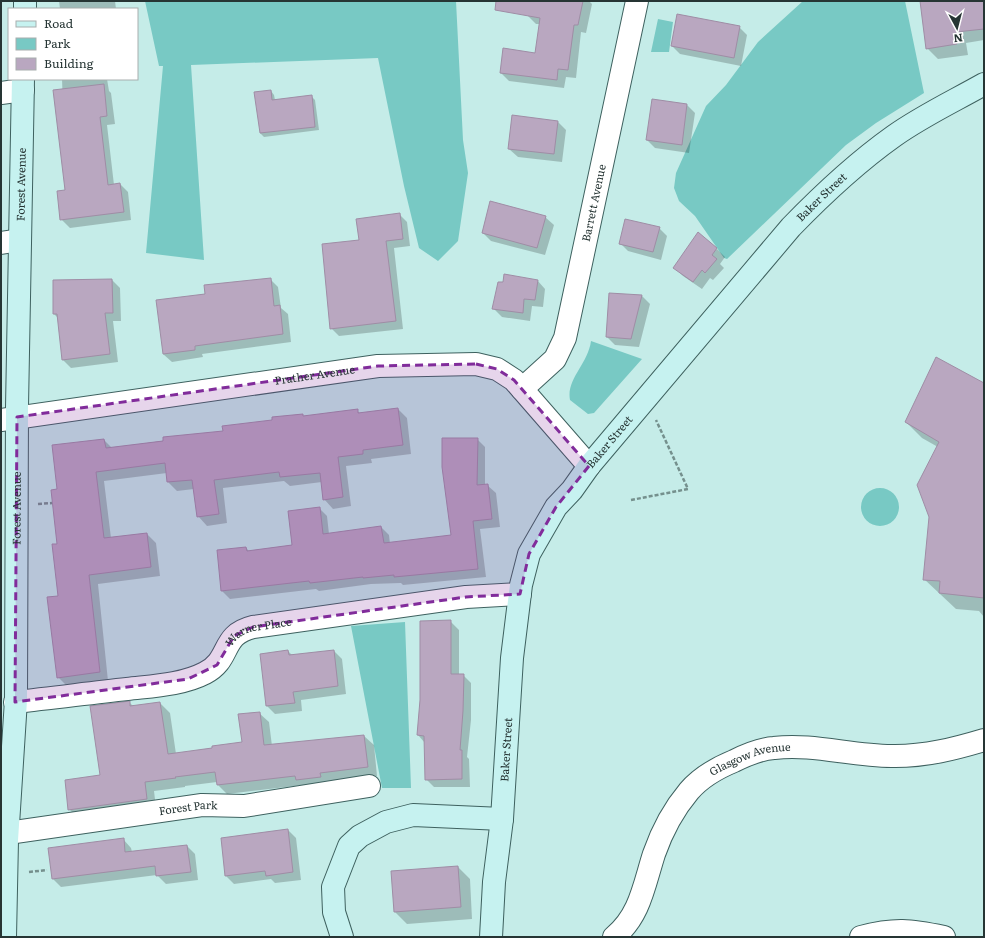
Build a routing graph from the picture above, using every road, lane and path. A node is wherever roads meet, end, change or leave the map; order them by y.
1 (637, 1) edge
2 (23, 84) edge
3 (984, 84) edge
4 (1, 93) edge
5 (10, 242) edge
6 (522, 389) junction
7 (655, 417) dead end
8 (9, 418) edge
9 (588, 466) junction
10 (631, 500) dead end
11 (52, 503) dead end
12 (37, 504) dead end
13 (520, 594) junction
14 (15, 702) junction
15 (984, 740) edge
16 (370, 786) dead end
17 (502, 819) junction
18 (8, 833) junction
19 (47, 870) dead end
20 (26, 873) dead end
21 (5, 937) edge
22 (342, 937) edge
23 (491, 937) edge
24 (614, 937) edge
25 (861, 937) edge
26 (944, 937) edge

1 - 6 street, Barrett Avenue
2 - 4 street
2 - 5 main road, Forest Avenue
3 - 9 main road, Baker Street
5 - 8 main road, Forest Avenue
6 - 8 street, Prather Avenue
6 - 9 street, Prather Avenue
7 - 10 path
8 - 14 main road, Forest Avenue
9 - 13 main road, Baker Street
11 - 12 path
13 - 14 street, Warner Place
13 - 17 main road, Baker Street
14 - 18 main road, Forest Avenue
15 - 24 street, Glasgow Avenue
16 - 18 street, Forest Park
17 - 22 main road
17 - 23 main road, Baker Street
18 - 21 main road, Forest Avenue
19 - 20 path
25 - 26 street

